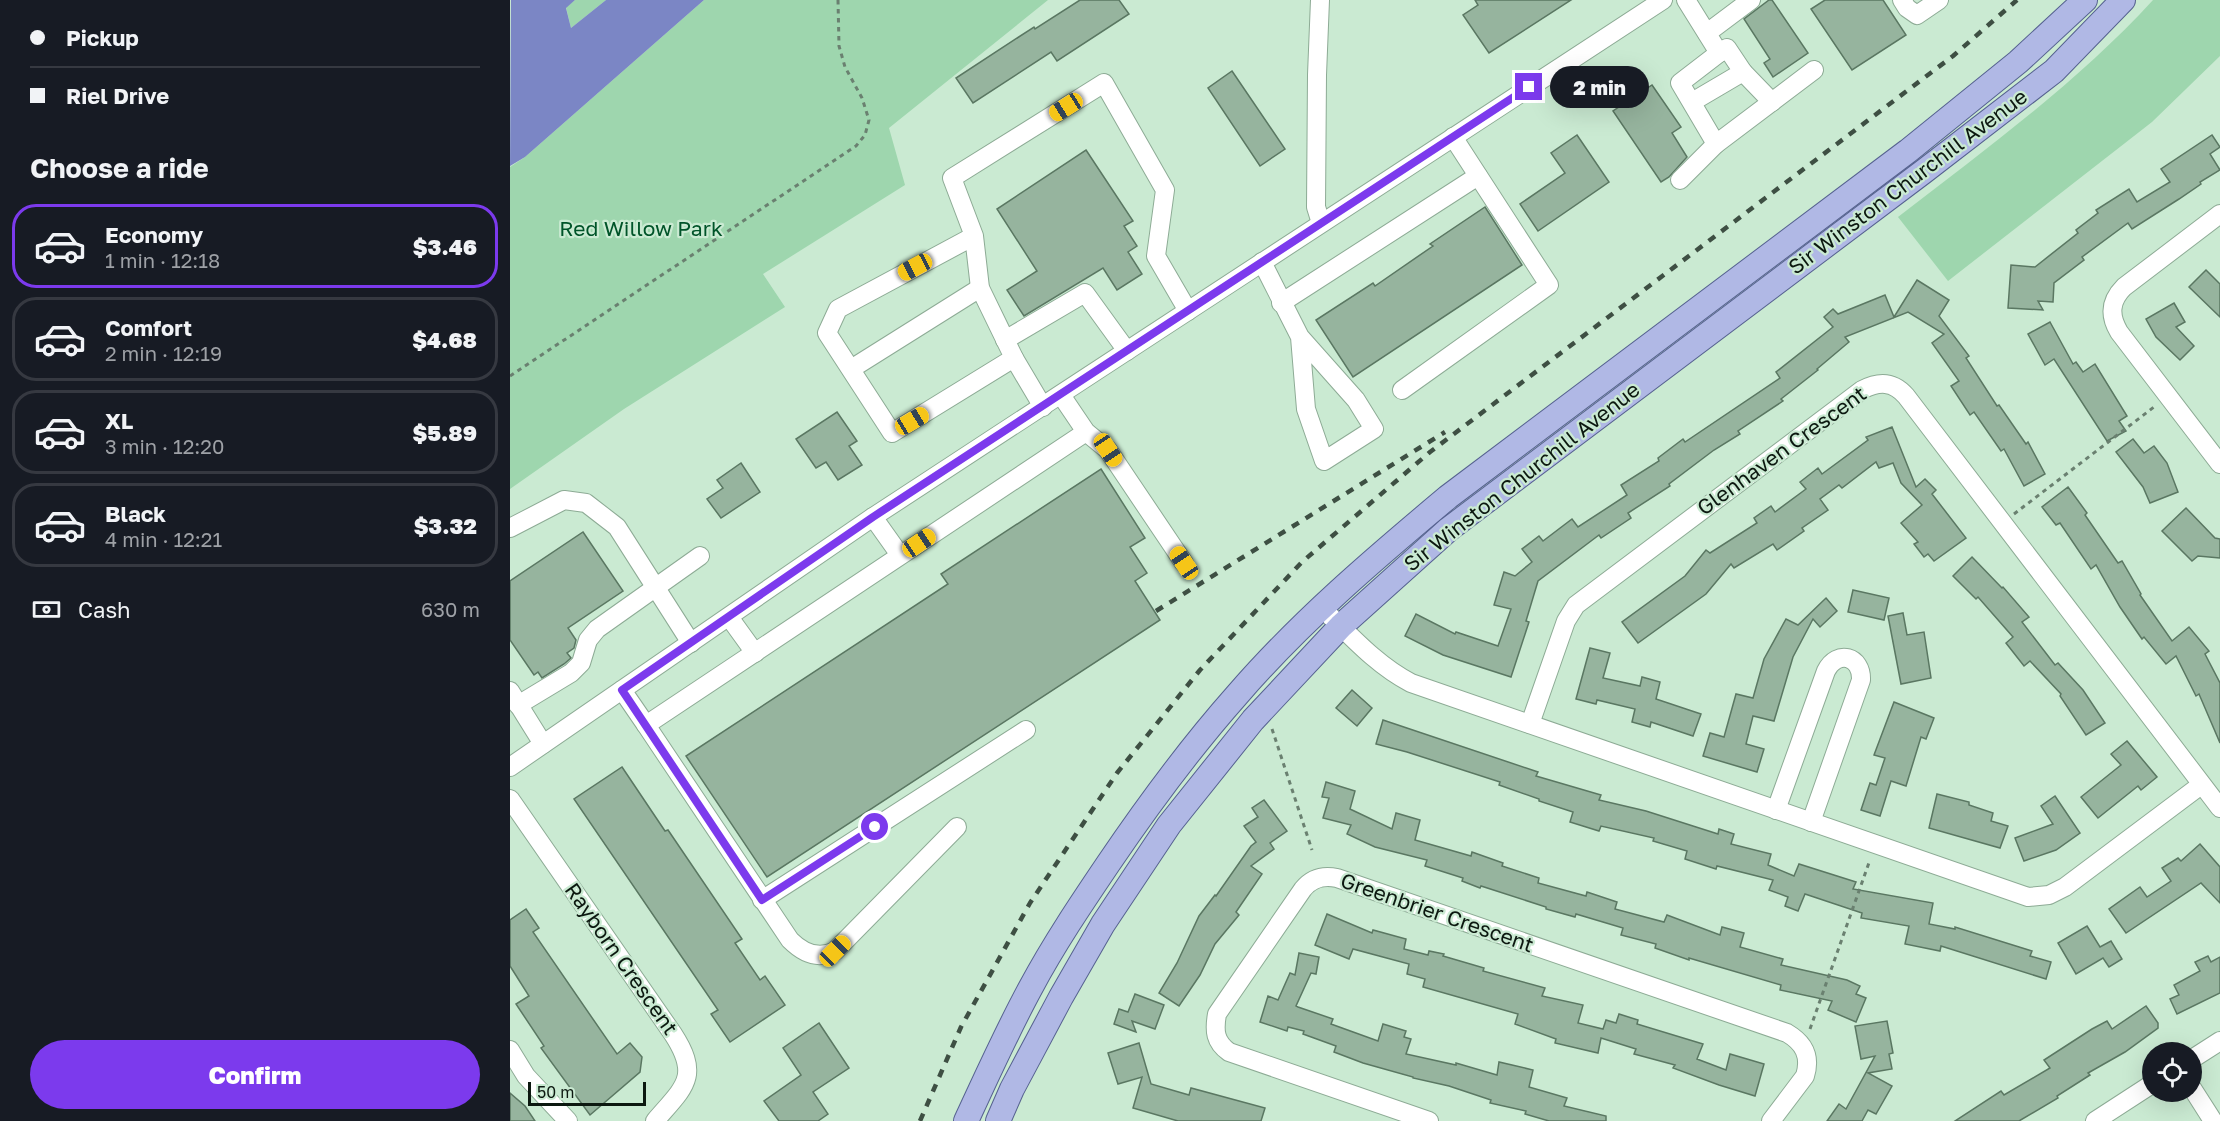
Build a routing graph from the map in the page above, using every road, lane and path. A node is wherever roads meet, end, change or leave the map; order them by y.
1 (838, 0) edge
2 (1320, 0) edge
3 (1663, 0) edge
4 (1686, 0) edge
5 (1751, 0) edge
6 (1902, 0) edge
7 (1939, 0) edge
8 (2085, 0) edge
9 (2122, 0) edge
10 (1707, 33) junction
11 (1719, 53) junction
12 (1814, 70) dead end
13 (1743, 72) junction
14 (1692, 102) junction
15 (1772, 102) junction
16 (1453, 137) junction
17 (1716, 144) junction
18 (1478, 176) junction
19 (1680, 180) dead end
20 (2220, 214) edge
21 (1321, 224) junction
22 (974, 236) junction
23 (1262, 262) junction
24 (980, 288) junction
25 (1281, 303) junction
26 (1188, 311) junction
27 (1300, 337) junction
28 (1005, 340) junction
29 (1127, 351) junction
30 (1014, 358) junction
31 (851, 369) junction
32 (510, 376) edge
33 (1402, 390) dead end
34 (1061, 395) junction
35 (1043, 407) junction
36 (2154, 407) dead end
37 (1086, 432) junction
38 (2220, 464) edge
39 (873, 517) junction
40 (2003, 523) junction
41 (510, 528) edge
42 (900, 555) junction
43 (700, 556) dead end
44 (1184, 563) dead end
45 (656, 588) junction
46 (1321, 607) junction
47 (729, 617) junction
48 (1341, 626) junction
49 (691, 643) junction
50 (755, 653) junction
51 (622, 690) junction
52 (514, 698) edge
53 (1271, 724) dead end
54 (1530, 724) junction
55 (646, 725) junction
56 (1026, 730) dead end
57 (543, 744) junction
58 (510, 767) edge
59 (2201, 784) junction
60 (510, 799) edge
61 (2220, 808) edge
62 (1776, 810) junction
63 (1811, 822) junction
64 (957, 827) dead end
65 (1875, 844) junction
66 (1312, 850) dead end
67 (762, 900) junction
68 (1809, 1032) dead end
69 (2220, 1041) edge
70 (510, 1050) edge
71 (2202, 1053) edge
72 (2142, 1090) edge
73 (2201, 1102) edge
74 (568, 1121) edge
75 (655, 1121) edge
76 (966, 1121) edge
77 (998, 1121) edge
78 (1429, 1121) edge
79 (1771, 1121) edge
80 (2095, 1121) edge
81 (2213, 1121) edge

1 - 32 path
2 - 21 street
3 - 16 street
4 - 10 street
5 - 10 street
6 - 7 street
8 - 46 main road, Sir Winston Churchill Avenue
9 - 48 main road, Sir Winston Churchill Avenue
10 - 11 street
11 - 13 street
11 - 14 street
12 - 15 street
13 - 14 street
13 - 15 street
14 - 17 street
15 - 17 street
16 - 18 street
16 - 21 street
17 - 19 street
18 - 25 street
18 - 33 street
20 - 38 street
21 - 23 street
22 - 24 street
22 - 26 street
22 - 31 street
23 - 25 street
23 - 26 street
24 - 28 street
24 - 31 street
25 - 27 street
26 - 29 street
27 - 27 street
28 - 29 street
28 - 30 street
29 - 34 street
30 - 31 street
30 - 35 street
34 - 35 street
34 - 37 street
35 - 39 street
36 - 40 path
37 - 42 street
37 - 44 street
39 - 42 street
39 - 47 street
40 - 54 street, Glenhaven Crescent
40 - 59 street, Glenhaven Crescent
41 - 45 street
42 - 50 street
43 - 45 street
45 - 49 street
45 - 52 street
46 - 48 street
46 - 76 main road, Sir Winston Churchill Avenue
47 - 49 street
47 - 50 street
48 - 54 street
48 - 77 main road, Sir Winston Churchill Avenue
49 - 51 street
50 - 55 street
51 - 55 street
51 - 57 street
52 - 57 street
53 - 66 path
54 - 62 street
55 - 67 street
56 - 67 street
57 - 58 street
59 - 61 street, Glenhaven Crescent
59 - 65 street
60 - 75 street, Rayborn Crescent
62 - 63 street
62 - 63 street
63 - 65 street
64 - 67 street
65 - 68 path
69 - 71 street
70 - 74 street
72 - 80 street
73 - 81 street
78 - 79 street, Greenbrier Crescent

